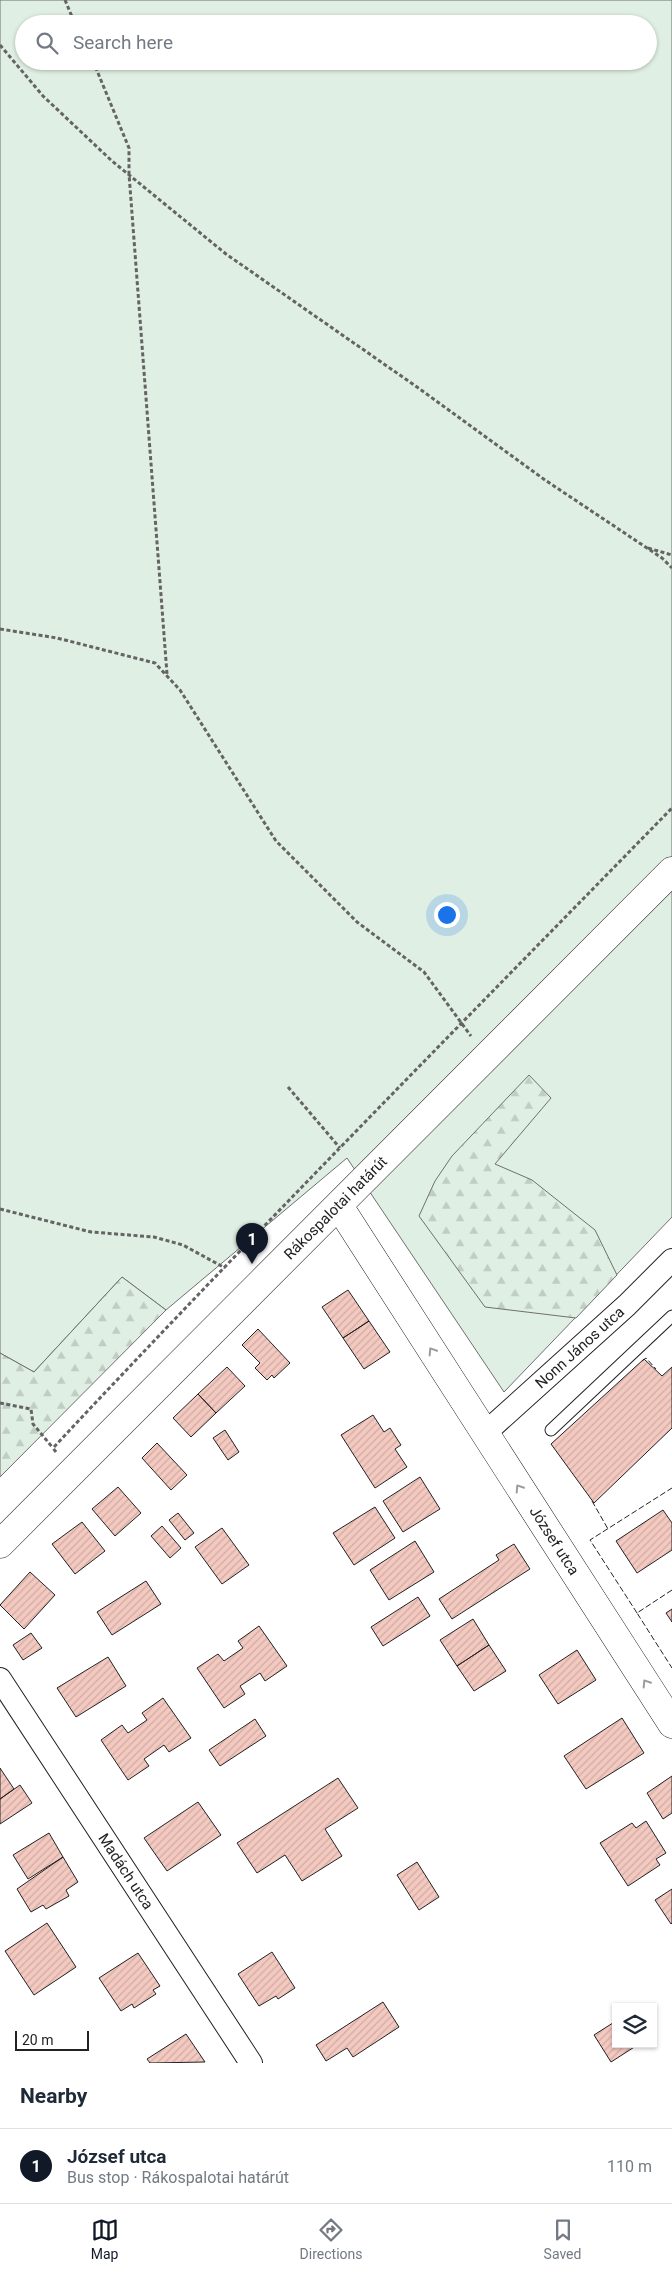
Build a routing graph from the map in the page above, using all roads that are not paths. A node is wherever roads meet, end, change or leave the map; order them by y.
1 (672, 871) edge
2 (338, 1206) junction
3 (672, 1260) edge
4 (672, 1316) edge
5 (551, 1430) dead end
6 (484, 1434) junction
7 (0, 1544) edge
8 (0, 1679) edge
9 (672, 1724) edge
10 (251, 2063) edge

1 - 2 street, Rákospalotai határút
6 -> 2 street, József utca
2 - 7 street, Rákospalotai határút
3 - 6 street, Nonn János utca
4 - 5 lane
9 -> 6 street, József utca
8 - 10 street, Madách utca

